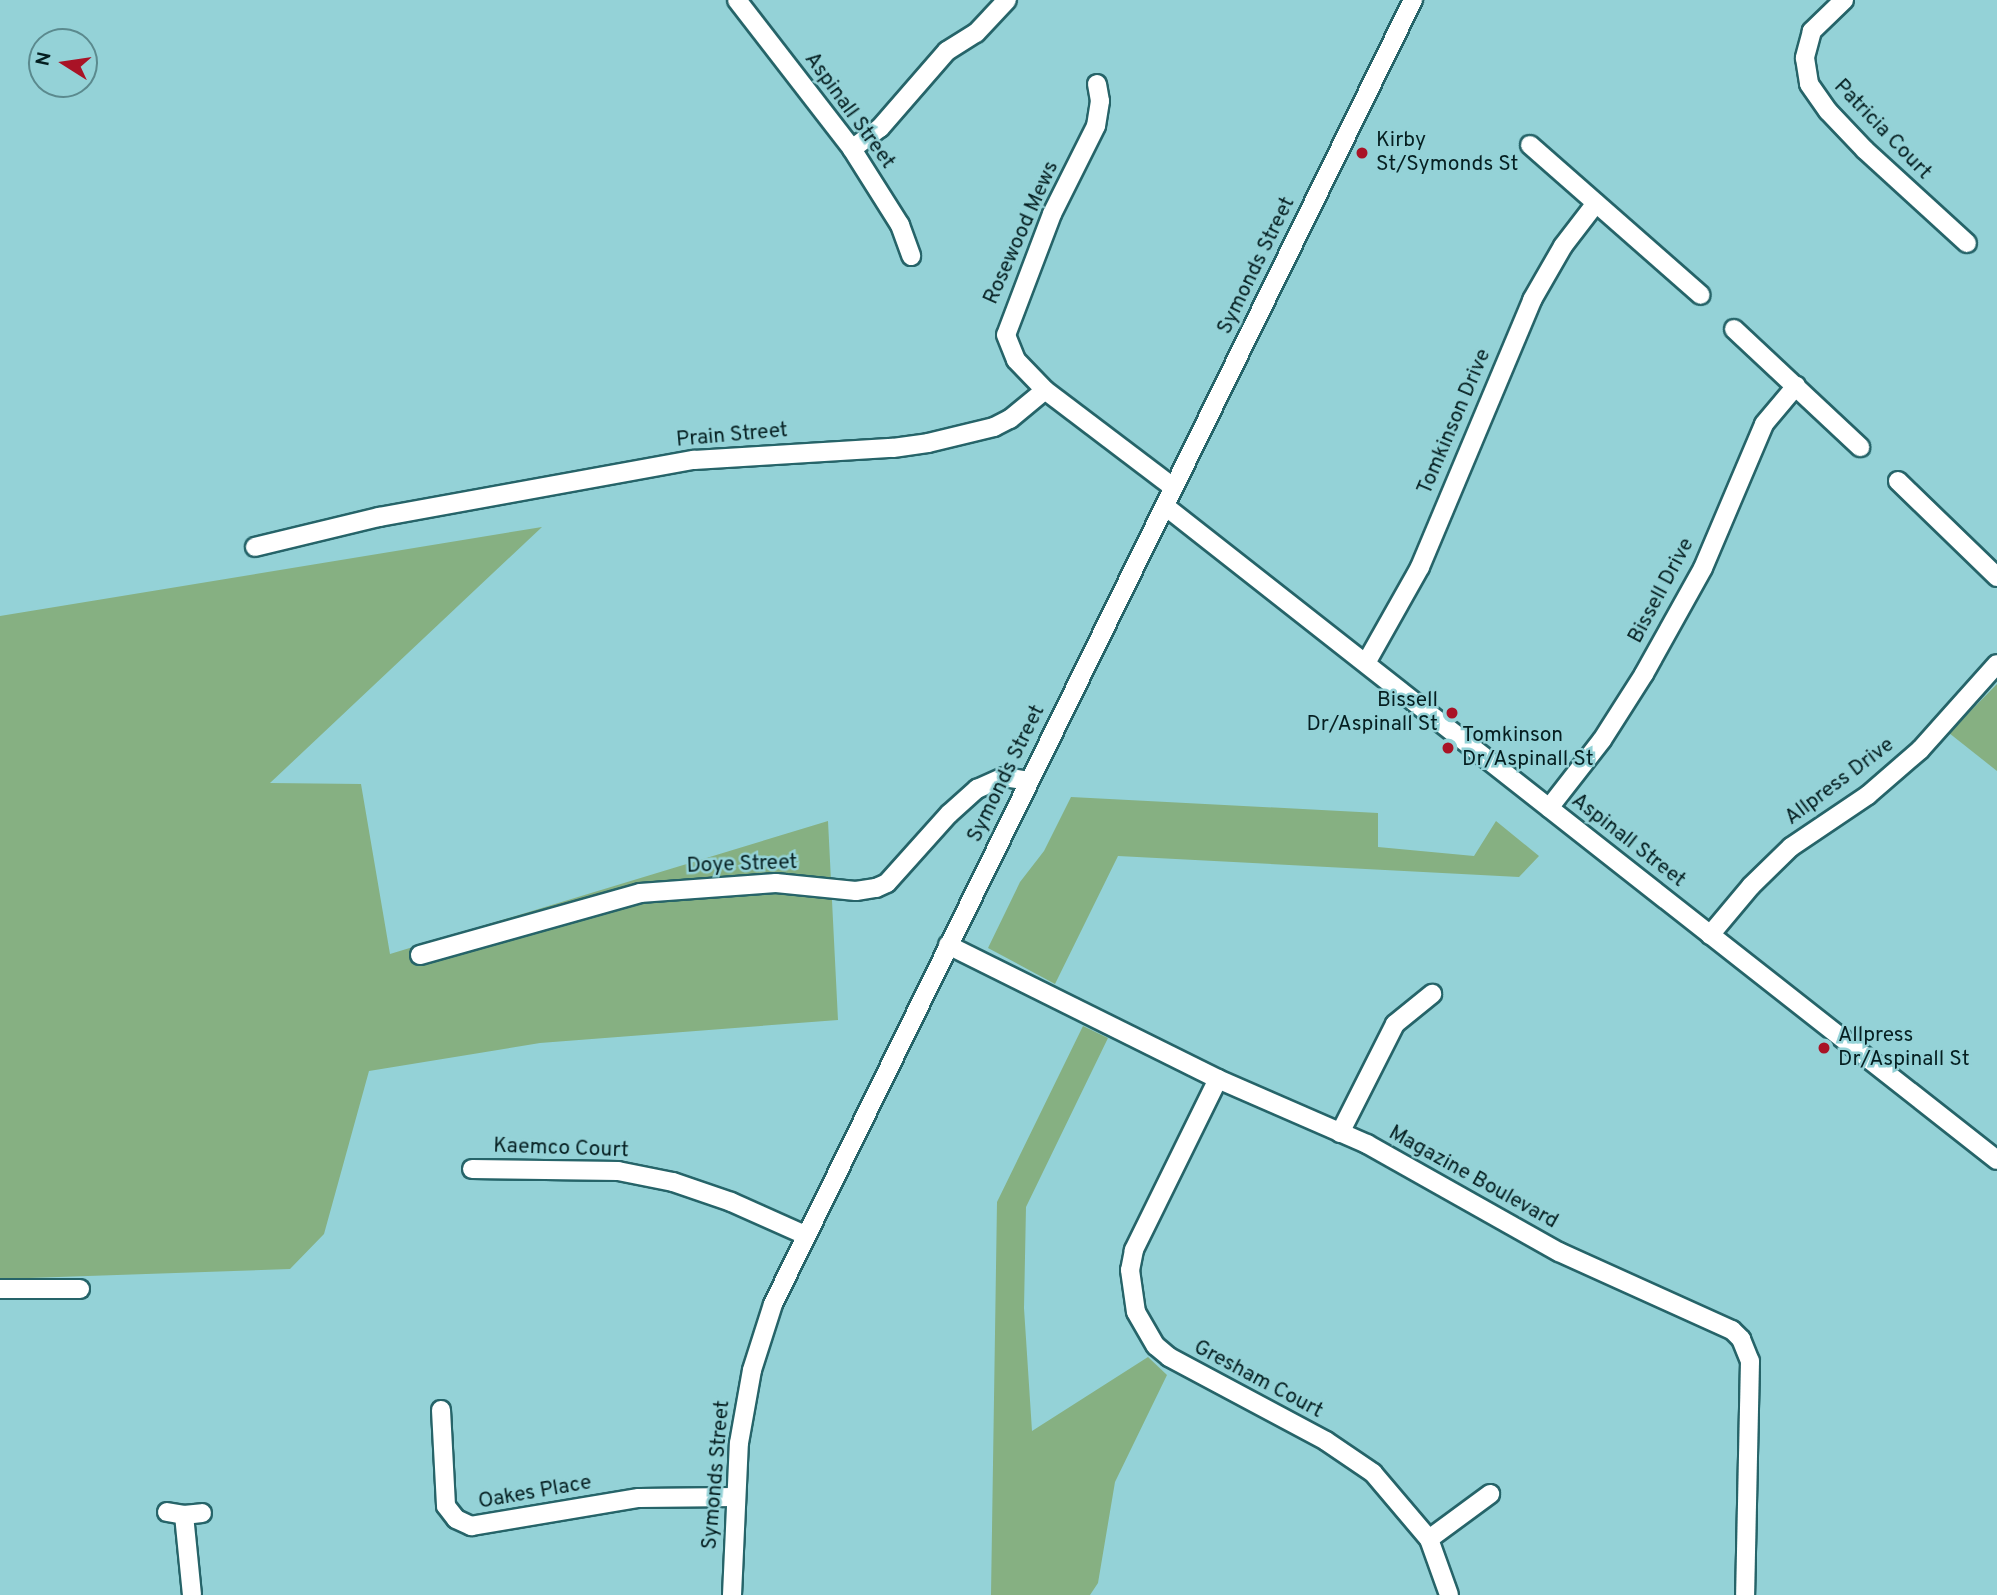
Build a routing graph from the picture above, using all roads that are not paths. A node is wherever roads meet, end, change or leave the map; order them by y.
1 (737, 0) edge
2 (1007, 0) edge
3 (1413, 0) edge
4 (1844, 0) edge
5 (1097, 84) dead end
6 (1530, 145) dead end
7 (852, 149) junction
8 (1595, 203) junction
9 (1967, 243) dead end
10 (911, 256) dead end
11 (1701, 295) dead end
12 (1734, 330) dead end
13 (1796, 386) junction
14 (1045, 390) junction
15 (1860, 447) dead end
16 (1898, 481) dead end
17 (1173, 487) junction
18 (1165, 506) junction
19 (255, 547) dead end
20 (1997, 577) edge
21 (1366, 663) junction
22 (1997, 664) edge
23 (1029, 781) junction
24 (1549, 808) junction
25 (1710, 934) junction
26 (948, 945) junction
27 (420, 955) dead end
28 (1432, 994) dead end
29 (1218, 1079) junction
30 (1340, 1133) junction
31 (1997, 1160) edge
32 (472, 1169) dead end
33 (805, 1235) junction
34 (0, 1289) edge
35 (80, 1289) dead end
36 (441, 1410) dead end
37 (1490, 1494) dead end
38 (735, 1497) junction
39 (202, 1513) dead end
40 (1429, 1539) junction
41 (192, 1595) edge
42 (732, 1595) edge
43 (1449, 1595) edge
44 (1745, 1595) edge

1 - 7 street, Aspinall Street
2 - 7 street
3 - 17 street, Symonds Street
4 - 9 street, Patricia Court
5 - 14 street, Rosewood Mews
6 - 8 street
7 - 10 street, Aspinall Street
8 - 11 street
8 - 21 street, Tomkinson Drive
12 - 13 street
13 - 15 street
13 - 24 street, Bissell Drive
14 - 17 street
14 - 19 street, Prain Street
16 - 20 street
17 - 18 street, Symonds Street
18 - 21 street, Aspinall Street
18 - 23 street, Symonds Street
21 - 24 street, Aspinall Street
22 - 25 street, Allpress Drive
23 - 26 street, Symonds Street
23 - 27 street, Doye Street
24 - 25 street, Aspinall Street
25 - 31 street, Aspinall Street
26 - 29 street, Magazine Boulevard
26 - 33 street, Symonds Street
28 - 30 street
29 - 30 street, Magazine Boulevard
29 - 40 street, Gresham Court
30 - 44 street, Magazine Boulevard
32 - 33 street, Kaemco Court
33 - 38 street, Symonds Street
34 - 35 street
36 - 38 street, Oakes Place
37 - 40 street
38 - 42 street, Symonds Street
39 - 41 street
40 - 43 street, Gresham Court

